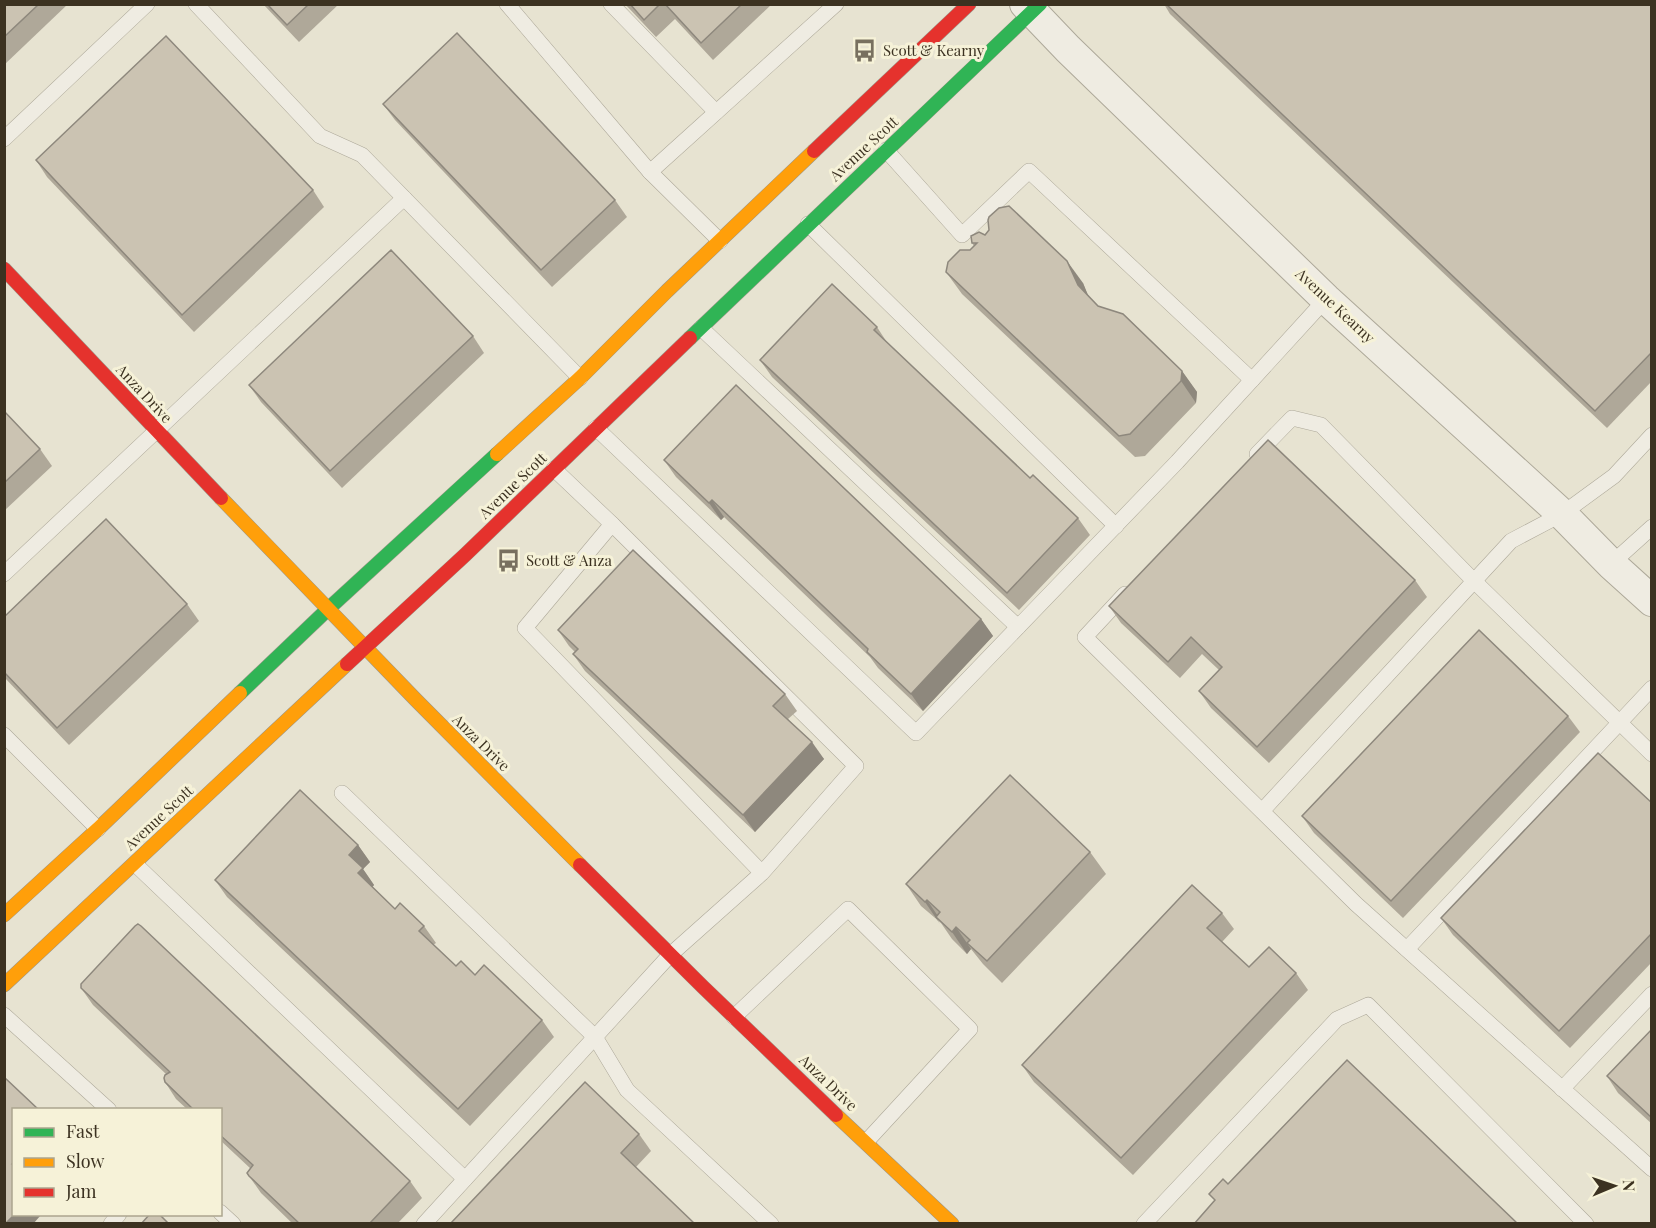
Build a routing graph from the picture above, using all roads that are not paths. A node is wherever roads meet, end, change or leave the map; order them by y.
1 (147, 4) edge
2 (196, 4) edge
3 (507, 4) edge
4 (611, 4) edge
5 (836, 4) edge
6 (969, 4) edge
7 (1032, 7) edge
8 (716, 112) junction
9 (4, 139) edge
10 (886, 150) junction
11 (650, 172) junction
12 (404, 198) junction
13 (808, 224) junction
14 (720, 241) junction
15 (4, 269) edge
16 (1326, 299) junction
17 (701, 328) junction
18 (580, 378) junction
19 (1252, 380) junction
20 (596, 428) junction
21 (156, 432) junction
22 (1652, 435) edge
23 (1244, 469) edge
24 (554, 470) junction
25 (1562, 514) junction
26 (612, 524) junction
27 (1116, 526) junction
28 (1652, 527) edge
29 (1611, 564) junction
30 (4, 574) edge
31 (1474, 581) junction
32 (1132, 587) edge
33 (1652, 601) edge
34 (327, 610) junction
35 (1018, 627) junction
36 (364, 648) junction
37 (1652, 688) edge
38 (1620, 722) junction
39 (4, 735) edge
40 (1652, 754) edge
41 (342, 793) dead end
42 (1262, 811) junction
43 (98, 829) junction
44 (135, 864) junction
45 (762, 873) junction
46 (4, 915) edge
47 (1407, 949) junction
48 (670, 955) junction
49 (4, 985) edge
50 (1652, 994) edge
51 (4, 1015) edge
52 (734, 1017) junction
53 (595, 1037) junction
54 (1562, 1089) junction
55 (107, 1108) edge
56 (866, 1142) junction
57 (1652, 1169) edge
58 (465, 1179) junction
59 (424, 1224) edge
60 (771, 1224) edge
61 (952, 1224) edge
62 (1144, 1224) edge
63 (1586, 1224) edge

1 - 9 lane
2 - 12 lane
3 - 11 lane
4 - 8 lane
5 - 8 lane
6 - 14 main road
7 - 10 main road, Avenue Scott
7 - 16 street, Avenue Kearny
8 - 11 lane
10 - 13 main road, Avenue Scott
10 - 19 lane
11 - 14 lane
12 - 18 lane
12 - 21 lane
13 - 17 main road, Avenue Scott
13 - 27 lane
14 - 18 main road
15 - 21 main road, Anza Drive
16 - 19 lane
16 - 25 street, Avenue Kearny
17 - 20 main road, Avenue Scott
17 - 35 lane
18 - 34 main road
19 - 27 lane
20 - 24 main road, Avenue Scott
20 - 35 lane
21 - 30 lane
21 - 34 main road, Anza Drive
22 - 25 lane
23 - 31 lane
24 - 26 lane
24 - 36 main road, Avenue Scott
25 - 29 street, Avenue Kearny
25 - 31 lane
26 - 45 lane
26 - 45 lane
27 - 35 lane
28 - 29 lane
29 - 33 street, Avenue Kearny
31 - 38 lane
31 - 42 lane
32 - 42 lane
34 - 36 main road, Anza Drive
34 - 43 main road
36 - 44 main road, Avenue Scott
36 - 48 main road, Anza Drive
37 - 38 lane
38 - 40 lane
38 - 47 lane
39 - 43 lane
41 - 53 lane
42 - 47 lane
43 - 46 main road
44 - 49 main road, Avenue Scott
44 - 58 lane
45 - 48 lane
47 - 54 lane
48 - 52 main road, Anza Drive
48 - 53 lane
50 - 54 lane
51 - 55 lane
52 - 56 main road, Anza Drive
52 - 56 lane
53 - 58 lane
53 - 60 lane
54 - 57 lane
56 - 61 main road, Anza Drive
58 - 59 lane
62 - 63 lane

